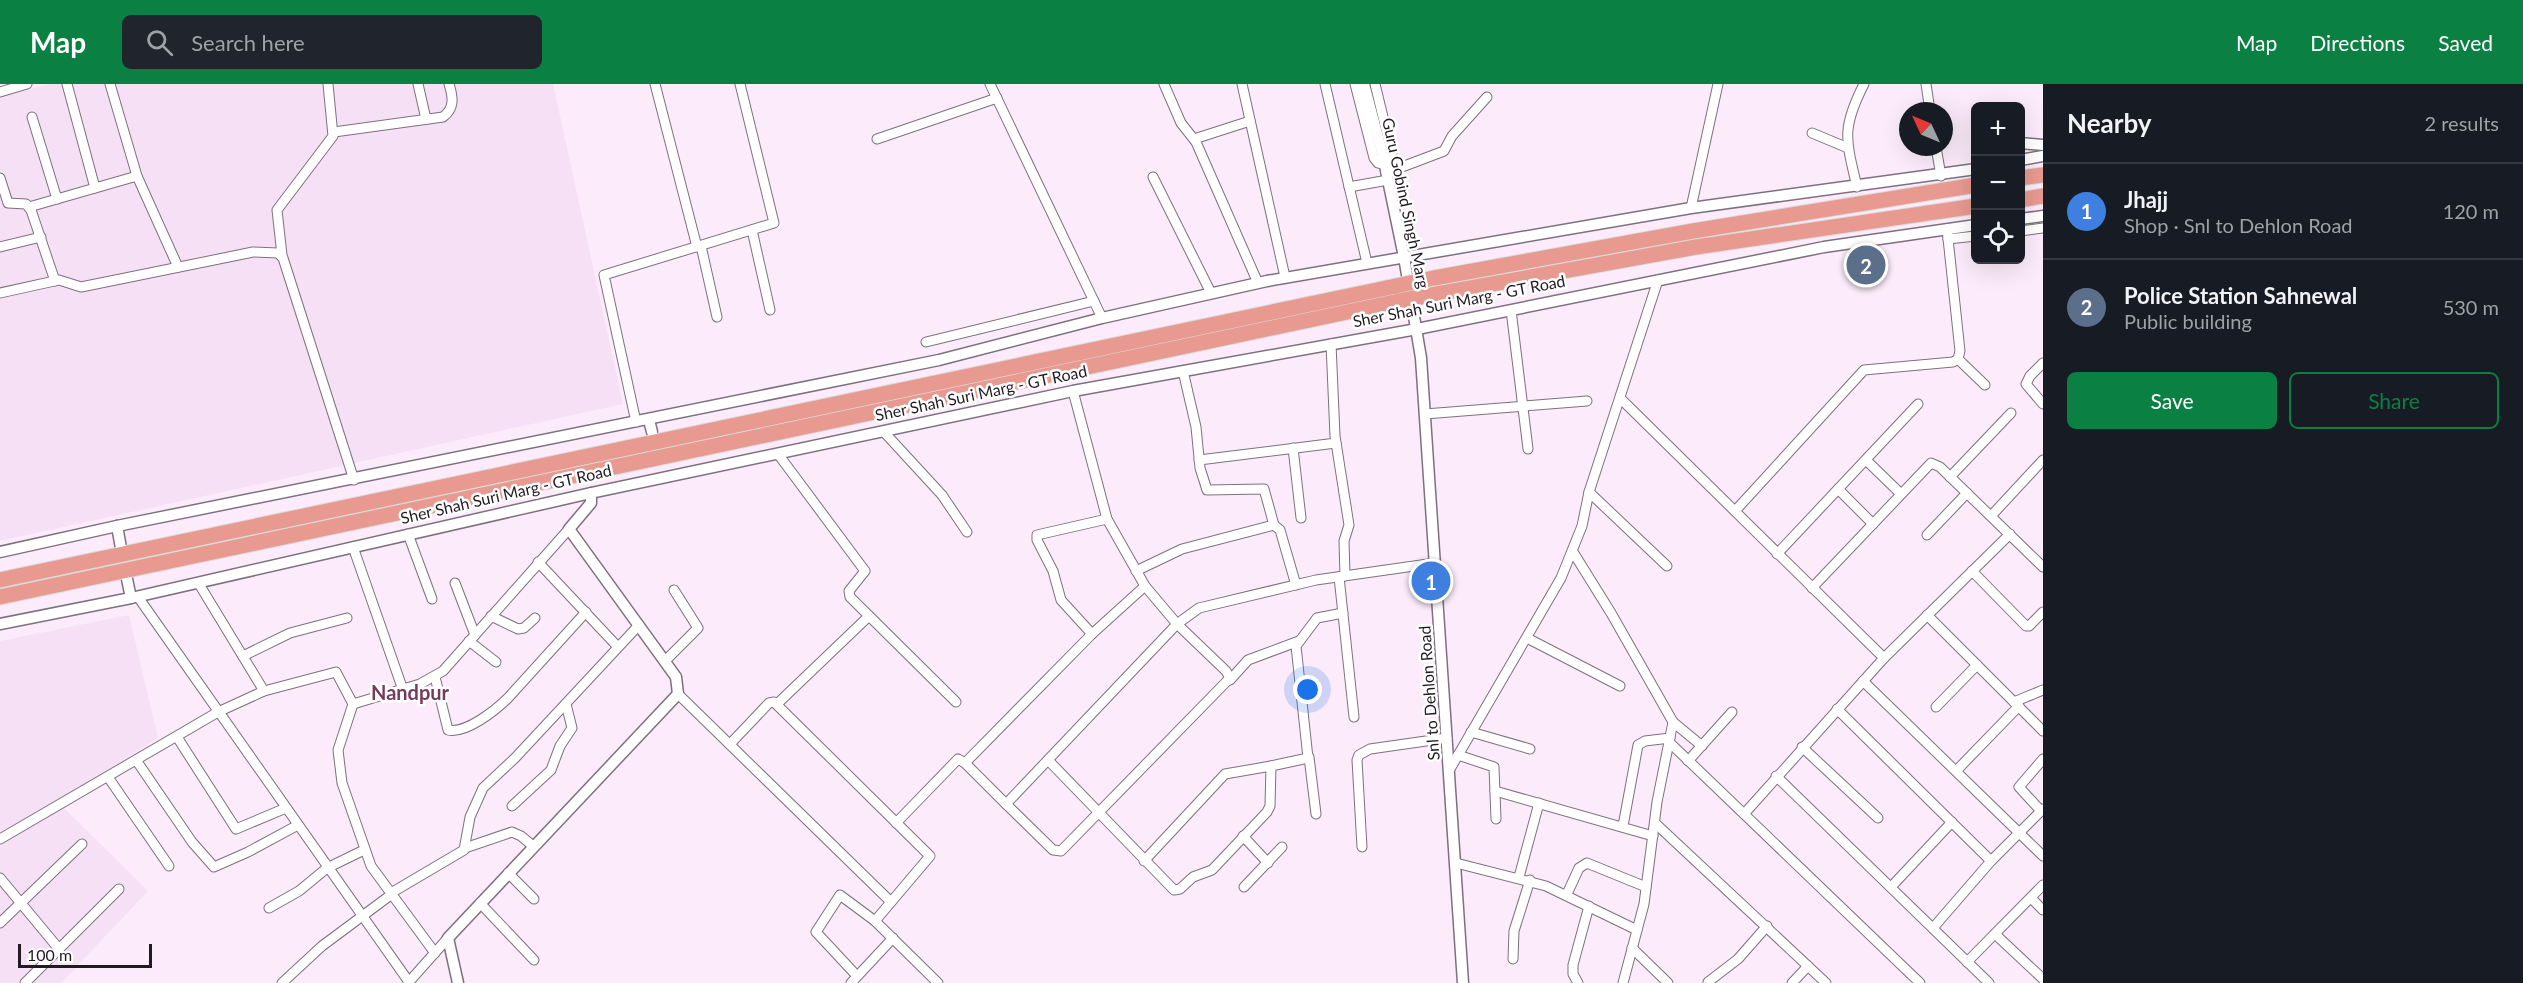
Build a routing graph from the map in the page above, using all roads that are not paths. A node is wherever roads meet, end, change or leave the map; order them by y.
1 (27, 84) edge
2 (67, 84) edge
3 (110, 84) edge
4 (328, 84) edge
5 (418, 84) edge
6 (449, 84) edge
7 (655, 84) edge
8 (740, 84) edge
9 (990, 84) edge
10 (1164, 84) edge
11 (1242, 84) edge
12 (1324, 84) edge
13 (1355, 84) edge
14 (1364, 84) edge
15 (1375, 84) edge
16 (1718, 84) edge
17 (1864, 84) edge
18 (1926, 84) edge
19 (0, 92) edge
20 (1487, 97) dead end
21 (997, 98) junction
22 (1929, 102) edge
23 (32, 117) dead end
24 (426, 120) junction
25 (1250, 122) junction
26 (334, 132) junction
27 (1812, 133) dead end
28 (877, 139) dead end
29 (1194, 139) junction
30 (2025, 143) edge
31 (2043, 145) edge
32 (1848, 148) junction
33 (1938, 156) edge
34 (2043, 156) edge
35 (2025, 159) edge
36 (1971, 164) edge
37 (1385, 168) junction
38 (1971, 170) edge
39 (1962, 171) junction
40 (2043, 175) edge
41 (137, 176) junction
42 (1941, 176) junction
43 (1153, 177) dead end
44 (2025, 177) edge
45 (0, 178) edge
46 (1971, 186) edge
47 (1348, 187) junction
48 (1857, 187) junction
49 (95, 188) junction
50 (2, 192) edge
51 (2043, 196) edge
52 (57, 199) junction
53 (2025, 199) edge
54 (29, 207) junction
55 (1971, 207) edge
56 (1691, 208) junction
57 (2043, 216) edge
58 (2025, 218) edge
59 (1971, 227) edge
60 (2043, 228) edge
61 (752, 230) junction
62 (2025, 230) edge
63 (1947, 234) junction
64 (1971, 236) edge
65 (41, 237) junction
66 (699, 246) junction
67 (0, 247) edge
68 (282, 255) junction
69 (1404, 256) junction
70 (1367, 263) junction
71 (178, 267) junction
72 (1285, 278) junction
73 (1658, 280) junction
74 (55, 281) junction
75 (1258, 283) junction
76 (0, 293) edge
77 (1211, 293) junction
78 (1094, 301) junction
79 (770, 310) dead end
80 (1511, 310) junction
81 (717, 317) dead end
82 (1102, 318) junction
83 (1417, 329) junction
84 (926, 342) dead end
85 (1331, 344) junction
86 (1958, 359) junction
87 (2043, 363) edge
88 (1183, 371) junction
89 (1985, 385) dead end
90 (1073, 391) junction
91 (1621, 399) junction
92 (1587, 401) dead end
93 (1918, 404) dead end
94 (2043, 404) edge
95 (1523, 407) junction
96 (2011, 412) dead end
97 (1425, 414) junction
98 (649, 420) junction
99 (636, 422) junction
100 (651, 432) dead end
101 (884, 432) junction
102 (1336, 443) junction
103 (1293, 448) junction
104 (1528, 449) dead end
105 (778, 454) junction
106 (1199, 460) junction
107 (1866, 460) junction
108 (2043, 460) edge
109 (1950, 477) junction
110 (354, 480) junction
111 (1838, 489) junction
112 (1589, 492) junction
113 (591, 493) junction
114 (1967, 493) junction
115 (1901, 494) junction
116 (1735, 511) junction
117 (1991, 516) junction
118 (1301, 518) dead end
119 (1107, 519) junction
120 (1873, 524) junction
121 (1274, 525) junction
122 (117, 526) junction
123 (569, 529) junction
124 (967, 532) dead end
125 (408, 534) junction
126 (2010, 534) junction
127 (1927, 535) dead end
128 (353, 547) junction
129 (121, 548) dead end
130 (0, 552) edge
131 (1573, 552) junction
132 (1777, 554) junction
133 (538, 562) junction
134 (1435, 563) junction
135 (1667, 566) dead end
136 (2043, 567) edge
137 (1137, 571) junction
138 (1972, 571) junction
139 (1342, 577) junction
140 (127, 579) dead end
141 (0, 580) edge
142 (455, 583) dead end
143 (199, 584) junction
144 (1296, 585) junction
145 (1145, 586) junction
146 (1812, 588) junction
147 (674, 590) dead end
148 (0, 597) edge
149 (134, 598) junction
150 (432, 599) dead end
151 (586, 612) junction
152 (2043, 612) edge
153 (1343, 613) junction
154 (1927, 615) junction
155 (491, 616) junction
156 (869, 616) junction
157 (347, 618) dead end
158 (535, 618) dead end
159 (0, 624) edge
160 (1177, 624) junction
161 (639, 625) junction
162 (1092, 634) junction
163 (472, 638) junction
164 (1527, 638) junction
165 (1301, 640) junction
166 (617, 646) junction
167 (243, 656) junction
168 (1884, 658) junction
169 (664, 661) junction
170 (496, 662) dead end
171 (1977, 665) junction
172 (435, 677) junction
173 (1230, 680) junction
174 (1863, 681) junction
175 (1620, 686) dead end
176 (403, 690) junction
177 (2043, 690) edge
178 (264, 691) junction
179 (678, 694) junction
180 (956, 702) dead end
181 (353, 704) junction
182 (566, 704) junction
183 (777, 704) junction
184 (2017, 704) junction
185 (1936, 707) dead end
186 (1837, 709) junction
187 (218, 712) junction
188 (1732, 712) dead end
189 (1354, 717) dead end
190 (1672, 722) junction
191 (2043, 731) edge
192 (1471, 732) junction
193 (177, 737) junction
194 (1448, 738) junction
195 (1670, 740) junction
196 (731, 742) junction
197 (1702, 746) junction
198 (1802, 747) junction
199 (1530, 749) dead end
200 (1458, 755) junction
201 (1309, 757) junction
202 (2043, 759) edge
203 (136, 760) junction
204 (1048, 760) junction
205 (1688, 760) junction
206 (966, 763) junction
207 (1271, 766) junction
208 (1450, 769) junction
209 (1956, 771) junction
210 (1776, 776) junction
211 (108, 777) junction
212 (1495, 791) junction
213 (1539, 803) junction
214 (1006, 804) junction
215 (512, 806) dead end
216 (286, 808) junction
217 (2042, 810) edge
218 (1098, 814) junction
219 (1316, 814) dead end
220 (1744, 814) junction
221 (1878, 818) dead end
222 (1497, 819) dead end
223 (1952, 822) junction
224 (896, 823) junction
225 (1655, 823) junction
226 (298, 825) junction
227 (1623, 826) junction
228 (2019, 833) junction
229 (1243, 836) junction
230 (1653, 836) junction
231 (0, 839) edge
232 (82, 844) dead end
233 (534, 846) junction
234 (1282, 847) dead end
235 (1362, 847) dead end
236 (465, 848) junction
237 (364, 850) junction
238 (2043, 856) edge
239 (1144, 861) junction
240 (1991, 861) junction
241 (1456, 862) junction
242 (1268, 863) junction
243 (169, 866) dead end
244 (327, 868) junction
245 (508, 873) junction
246 (1519, 877) junction
247 (0, 878) edge
248 (1530, 880) junction
249 (2043, 885) edge
250 (1244, 887) dead end
251 (1646, 887) junction
252 (1891, 887) junction
253 (119, 889) dead end
254 (391, 893) junction
255 (1567, 894) junction
256 (2031, 898) junction
257 (534, 899) dead end
258 (891, 902) junction
259 (19, 903) junction
260 (480, 903) junction
261 (1589, 906) junction
262 (269, 908) dead end
263 (2043, 910) edge
264 (362, 916) junction
265 (875, 921) junction
266 (0, 923) edge
267 (1767, 926) junction
268 (1933, 927) junction
269 (1637, 930) junction
270 (1995, 934) junction
271 (448, 938) junction
272 (893, 938) junction
273 (1632, 948) junction
274 (58, 949) junction
275 (435, 953) junction
276 (1513, 959) dead end
277 (534, 960) dead end
278 (1967, 962) junction
279 (1808, 966) junction
280 (854, 980) edge
281 (2043, 980) edge
282 (408, 982) edge
283 (1708, 982) edge
284 (26, 983) edge
285 (282, 983) edge
286 (458, 983) edge
287 (939, 983) edge
288 (1462, 983) edge
289 (1578, 983) edge
290 (1623, 983) edge
291 (1668, 983) edge
292 (1792, 983) edge
293 (1826, 983) edge
294 (1920, 983) edge
295 (1989, 983) edge

1 - 19 street
2 - 49 street
3 - 41 street
4 - 26 street
5 - 24 street
6 - 24 street
7 - 66 street
8 - 61 street
9 - 21 street
10 - 29 street
11 - 25 street
12 - 47 street
13 - 37 street
14 - 37 street, Guru Gobind Singh Marg
15 - 37 street
16 - 56 street
17 - 32 street
18 - 22 street
20 - 37 street
21 - 28 street
21 - 78 street
23 - 52 street
24 - 26 street
25 - 29 street
25 - 72 street
26 - 68 street
27 - 32 street
29 - 75 street
30 - 31 street
32 - 48 street
33 - 42 street
34 - 35 street
36 - 39 street
37 - 47 street
37 - 69 street, Guru Gobind Singh Marg
38 - 39 street
39 - 42 street
40 - 44 highway
41 - 49 street
41 - 71 street
42 - 48 street
43 - 77 street
45 - 50 street
46 - 141 highway, Sher Shah Suri Marg - GT Road, bridge
47 - 70 street
48 - 56 street
49 - 52 street
50 - 54 street
51 - 53 highway
52 - 54 street
54 - 65 street
55 - 148 highway, Sher Shah Suri Marg - GT Road, bridge
56 - 69 street
57 - 58 street
59 - 63 street, Sher Shah Suri Marg - GT Road
60 - 62 street
61 - 66 street
61 - 79 street
63 - 64 street
63 - 73 street, Sher Shah Suri Marg - GT Road
63 - 86 street
65 - 67 street
65 - 74 street
66 - 81 street
66 - 99 street
68 - 71 street
68 - 110 street
69 - 70 street
69 - 83 street, Guru Gobind Singh Marg
70 - 72 street
71 - 74 street
72 - 75 street
73 - 80 street, Sher Shah Suri Marg - GT Road
73 - 91 street
74 - 76 street
75 - 77 street
77 - 82 street
78 - 82 street
78 - 84 street
80 - 83 street, Sher Shah Suri Marg - GT Road
80 - 95 street
82 - 98 street
83 - 85 street, Sher Shah Suri Marg - GT Road
83 - 97 street, Snl to Dehlon Road
85 - 88 street, Sher Shah Suri Marg - GT Road
85 - 102 street
86 - 89 street
86 - 116 street
87 - 94 street
88 - 90 street, Sher Shah Suri Marg - GT Road
88 - 106 street
90 - 101 street, Sher Shah Suri Marg - GT Road
90 - 119 street
91 - 112 street
91 - 116 street
92 - 95 street
93 - 107 street
95 - 97 street
95 - 104 street
96 - 109 street
97 - 134 street, Snl to Dehlon Road
98 - 99 street
98 - 100 street
99 - 110 street
101 - 105 street, Sher Shah Suri Marg - GT Road
101 - 124 street
102 - 103 street
102 - 139 street
103 - 106 street
103 - 118 street
105 - 113 street, Sher Shah Suri Marg - GT Road
105 - 156 street
106 - 121 street
107 - 111 street
107 - 115 street
108 - 117 street
109 - 114 street
109 - 115 street
110 - 122 street
111 - 120 street
111 - 132 street
112 - 131 street
112 - 135 street
113 - 123 street
113 - 125 street, Sher Shah Suri Marg - GT Road
114 - 117 street
114 - 127 street
115 - 120 street
116 - 132 street
117 - 126 street
119 - 137 street
119 - 162 street
120 - 146 street
121 - 137 street
121 - 144 street
122 - 129 street
122 - 130 street
123 - 133 street
123 - 161 street
125 - 128 street, Sher Shah Suri Marg - GT Road
125 - 150 street
126 - 136 street
126 - 138 street
128 - 143 street, Sher Shah Suri Marg - GT Road
128 - 176 street
131 - 164 street
131 - 190 street
132 - 146 street
133 - 151 street
133 - 155 street
134 - 139 street
134 - 194 street, Snl to Dehlon Road
137 - 145 street
138 - 152 street
138 - 154 street
139 - 144 street
139 - 153 street
140 - 149 street
142 - 163 street
143 - 149 street, Sher Shah Suri Marg - GT Road
143 - 167 street
144 - 160 street
145 - 160 street
145 - 162 street
146 - 168 street
147 - 169 street
149 - 159 street, Sher Shah Suri Marg - GT Road
149 - 187 street
151 - 166 street
151 - 172 street
153 - 165 street
153 - 189 street
154 - 168 street
154 - 171 street
155 - 158 street
155 - 163 street
156 - 180 street
156 - 183 street
157 - 167 street
160 - 173 street
160 - 204 street
161 - 166 street
161 - 169 street
162 - 206 street
163 - 170 street
163 - 172 street
164 - 175 street
164 - 192 street
165 - 173 street
165 - 201 street
166 - 182 street
167 - 178 street
168 - 174 street
169 - 179 street
171 - 184 street
171 - 185 street
172 - 176 street
173 - 218 street
174 - 186 street
174 - 209 street
176 - 181 street
177 - 184 street
178 - 181 street
178 - 187 street
179 - 196 street
179 - 233 street
181 - 237 street
182 - 215 street
182 - 236 street
183 - 196 street
183 - 224 street
184 - 191 street
184 - 209 street
186 - 198 street
186 - 223 street
187 - 193 street
187 - 216 street
188 - 197 street
190 - 195 street
190 - 197 street
192 - 199 street
192 - 200 street
193 - 203 street
193 - 216 street
194 - 208 street, Snl to Dehlon Road
194 - 235 street
195 - 205 street
195 - 225 street
195 - 227 street
196 - 258 street
197 - 205 street
198 - 210 street
198 - 221 street
200 - 208 street
200 - 212 street
201 - 207 street
201 - 219 street
202 - 217 street
203 - 211 street
203 - 226 street
204 - 214 street
204 - 218 street
205 - 220 street
206 - 214 street
206 - 224 street
207 - 229 street
207 - 239 street
208 - 241 street, Snl to Dehlon Road
209 - 228 street
210 - 220 street
210 - 252 street
211 - 231 street
211 - 243 street
212 - 213 street
212 - 222 street
213 - 227 street
213 - 246 street
214 - 218 street
216 - 226 street
217 - 228 street
218 - 239 street
220 - 294 street
223 - 240 street
223 - 252 street
224 - 258 street
225 - 230 street
225 - 267 street
226 - 244 street
227 - 230 street
228 - 238 street
228 - 240 street
229 - 239 street
229 - 242 street
230 - 251 street
232 - 259 street
233 - 236 street
233 - 245 street
234 - 242 street
236 - 254 street
237 - 244 street
237 - 254 street
240 - 268 street
241 - 246 street
241 - 288 street, Snl to Dehlon Road
242 - 250 street
244 - 262 street
244 - 264 street
245 - 257 street
245 - 260 street
246 - 248 street
247 - 259 street
248 - 255 street
248 - 276 street
249 - 256 street
251 - 255 street
251 - 269 street
252 - 268 street
253 - 274 street
254 - 264 street
254 - 275 street
255 - 261 street
256 - 263 street
256 - 270 street
258 - 265 street
259 - 266 street
259 - 274 street
260 - 271 street
260 - 277 street
261 - 269 street
261 - 289 street
264 - 282 street
264 - 285 street
265 - 272 street
265 - 280 street
267 - 279 street
267 - 283 street
268 - 278 street
269 - 273 street
270 - 278 street
270 - 281 street
271 - 275 street
271 - 286 street
272 - 280 street
272 - 287 street
273 - 290 street
273 - 291 street
274 - 284 street
275 - 282 street
278 - 295 street
279 - 292 street
279 - 293 street

